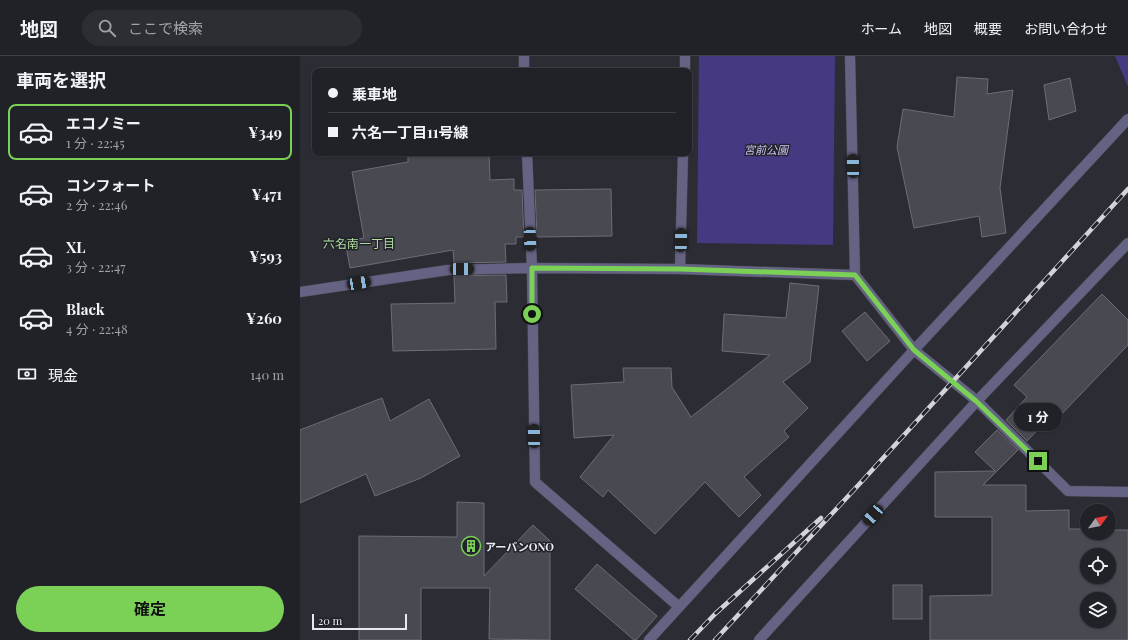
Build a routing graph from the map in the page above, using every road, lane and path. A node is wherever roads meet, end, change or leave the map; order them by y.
1 (524, 56) edge
2 (685, 56) edge
3 (850, 56) edge
4 (524, 68) edge
5 (684, 68) edge
6 (1128, 119) edge
7 (527, 156) edge
8 (683, 156) edge
9 (1128, 243) edge
10 (532, 268) junction
11 (680, 269) junction
12 (855, 275) junction
13 (300, 292) edge
14 (914, 350) junction
15 (976, 401) junction
16 (1128, 492) edge
17 (678, 606) junction
18 (649, 640) edge
19 (760, 640) edge

1 - 4 street
2 - 5 street
3 - 12 street
6 - 14 street
7 - 10 street
8 - 11 street
9 - 15 street
10 - 11 street
10 - 13 street
10 - 17 street
11 - 12 street
12 - 14 street
14 - 15 street
14 - 17 street
15 - 16 street
15 - 19 street
17 - 18 street

